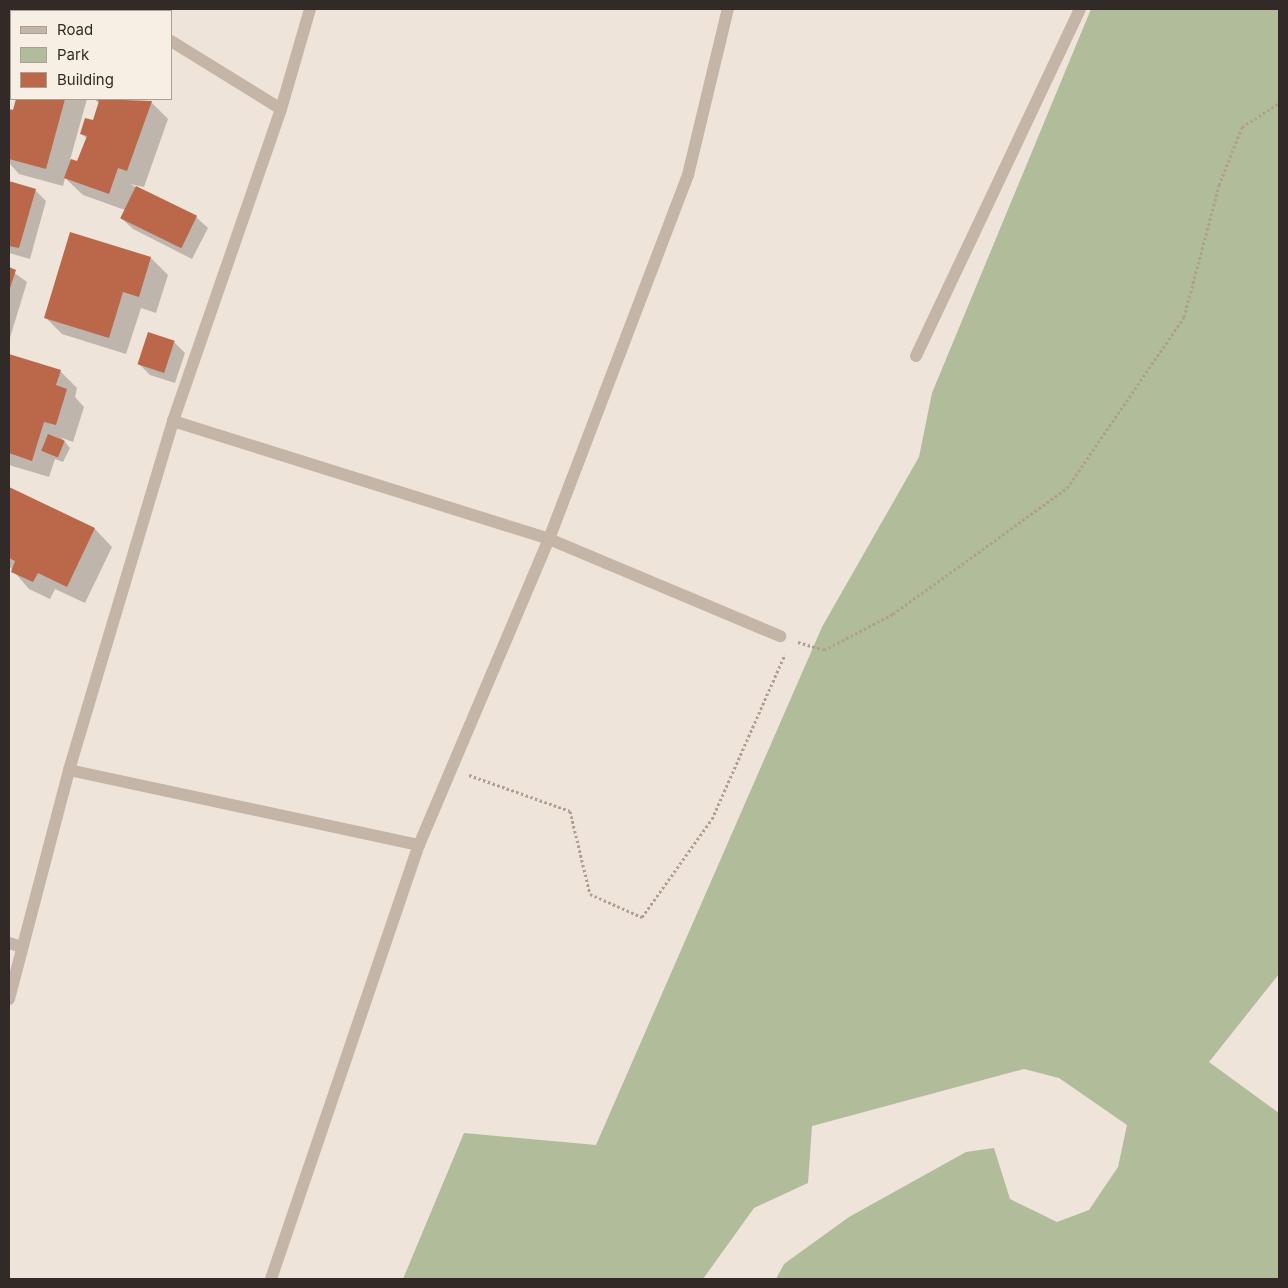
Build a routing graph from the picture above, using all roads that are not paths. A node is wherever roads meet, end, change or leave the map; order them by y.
1 (310, 9) edge
2 (728, 9) edge
3 (1080, 9) edge
4 (172, 43) edge
5 (281, 109) junction
6 (916, 356) dead end
7 (173, 421) junction
8 (549, 539) junction
9 (780, 636) road end
10 (69, 770) junction
11 (419, 845) junction
12 (9, 943) edge
13 (22, 947) junction
14 (9, 999) edge
15 (271, 1279) edge

1 - 5 street
2 - 8 street
3 - 6 street
4 - 5 street
5 - 7 street
7 - 8 street
7 - 10 street
8 - 9 street
8 - 11 street
10 - 11 street
10 - 13 street
11 - 15 street
12 - 13 street
13 - 14 street

